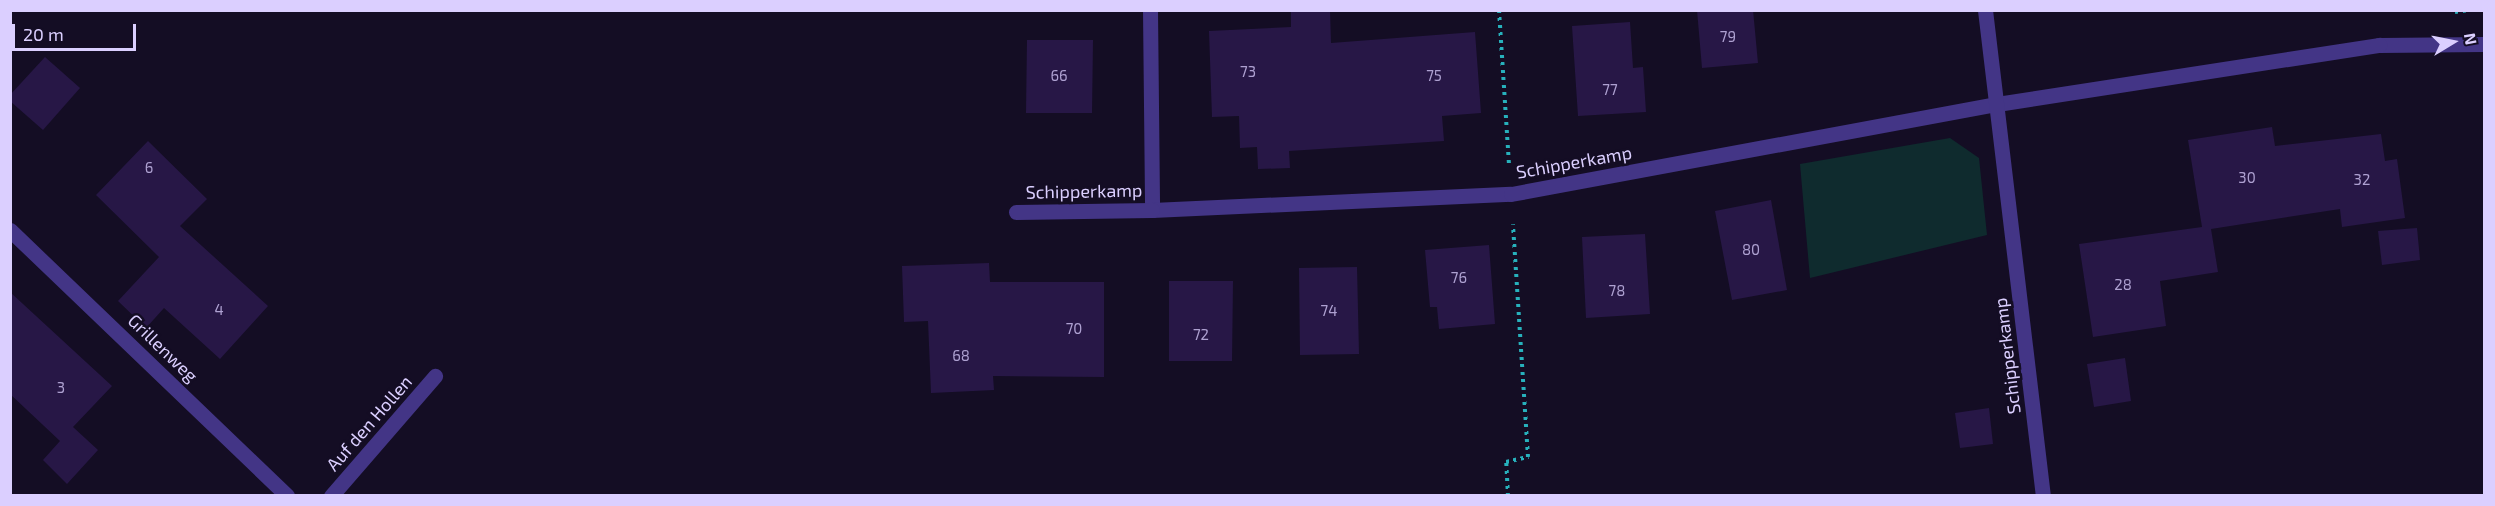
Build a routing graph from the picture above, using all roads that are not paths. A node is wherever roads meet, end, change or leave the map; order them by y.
1 (1150, 10) edge
2 (1985, 10) edge
3 (2484, 44) edge
4 (1997, 104) junction
5 (1152, 210) junction
6 (1016, 212) dead end
7 (10, 230) edge
8 (435, 376) dead end
9 (287, 495) edge
10 (332, 495) edge
11 (2043, 495) edge

1 - 5 street, Schipperkamp
2 - 4 street, Schipperkamp
3 - 4 street, Schipperkamp
4 - 5 street, Schipperkamp
4 - 11 street, Schipperkamp
5 - 6 street, Schipperkamp
7 - 9 street, Grillenweg
8 - 10 street, Auf den Hollen

